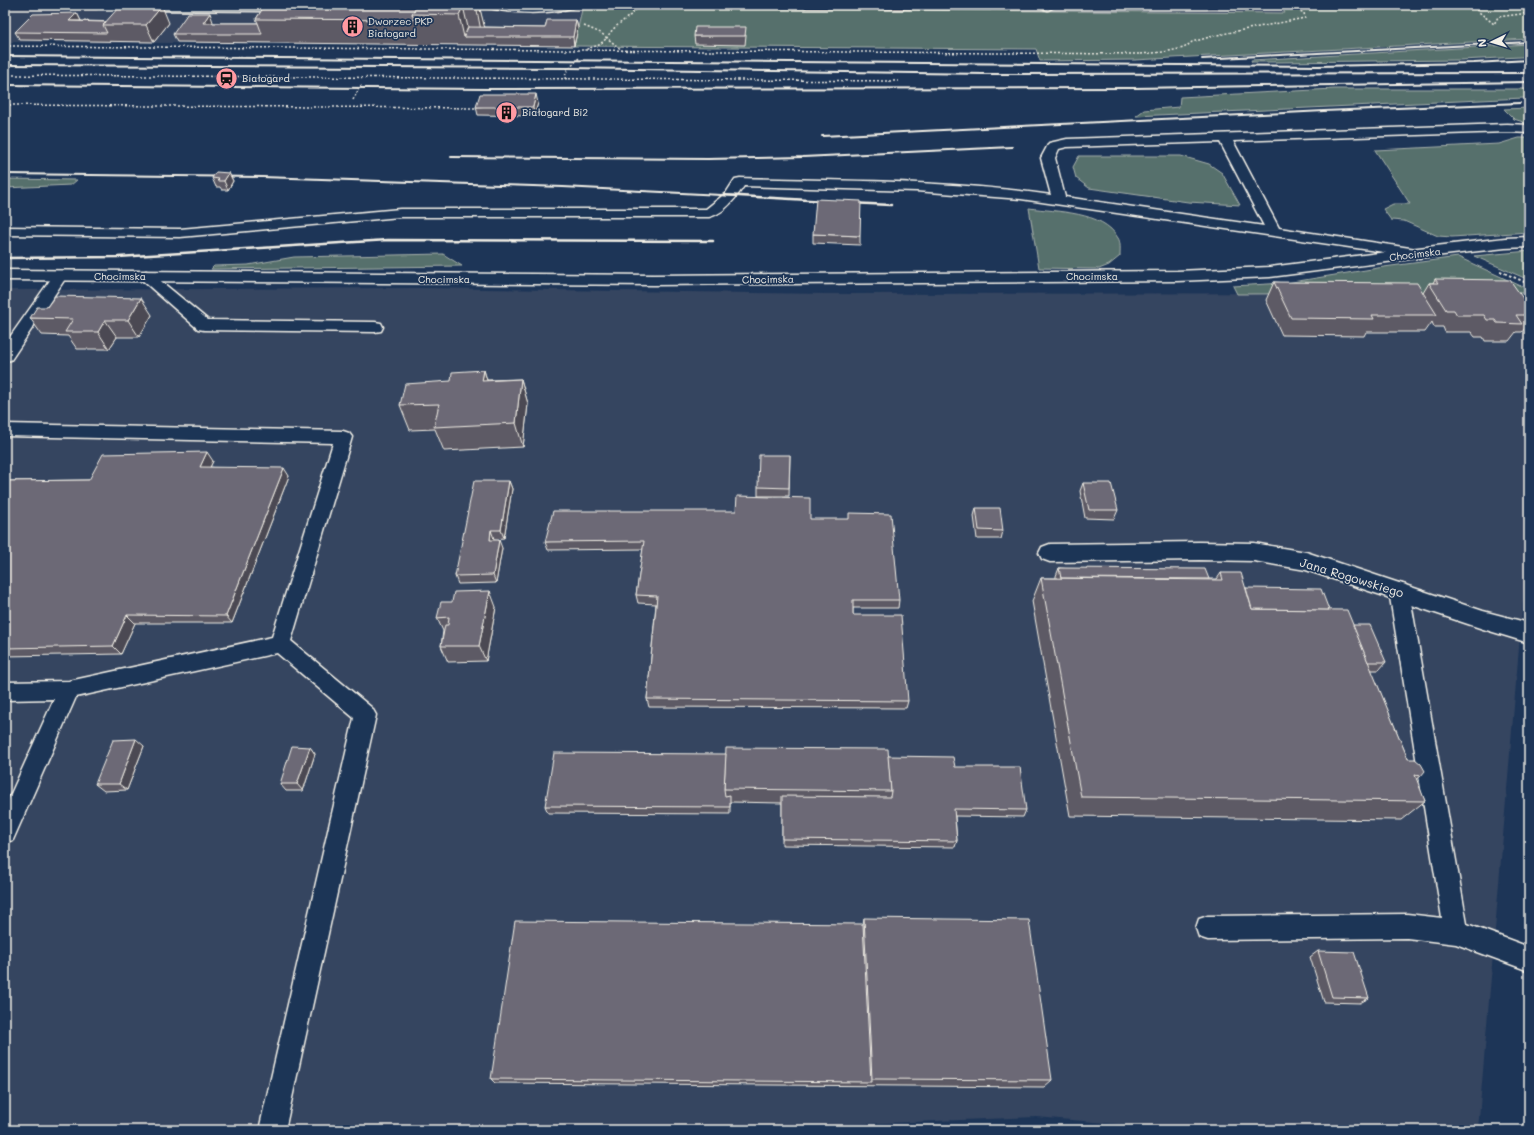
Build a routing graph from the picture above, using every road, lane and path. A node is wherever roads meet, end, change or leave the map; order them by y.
1 (129, 5) edge
2 (277, 5) edge
3 (489, 5) edge
4 (639, 5) edge
5 (1260, 5) edge
6 (1470, 5) edge
7 (569, 6) edge
8 (1529, 13) edge
9 (607, 38) junction
10 (5, 46) edge
11 (421, 49) edge
12 (459, 49) edge
13 (581, 51) junction
14 (623, 51) junction
15 (579, 58) dead end
16 (5, 75) edge
17 (407, 78) junction
18 (447, 79) dead end
19 (565, 79) junction
20 (898, 80) dead end
21 (362, 85) dead end
22 (353, 100) dead end
23 (5, 106) edge
24 (392, 108) junction
25 (480, 108) edge
26 (434, 109) dead end
27 (1529, 130) edge
28 (1224, 137) junction
29 (1059, 201) junction
30 (5, 231) edge
31 (1274, 232) junction
32 (1529, 242) edge
33 (1418, 253) junction
34 (5, 275) edge
35 (60, 276) junction
36 (146, 276) junction
37 (374, 327) dead end
38 (5, 356) edge
39 (5, 430) edge
40 (1050, 552) dead end
41 (1399, 591) junction
42 (1529, 633) edge
43 (280, 644) junction
44 (69, 690) junction
45 (5, 691) edge
46 (5, 832) edge
47 (1208, 928) dead end
48 (1456, 932) junction
49 (1529, 959) edge
50 (272, 1130) edge

1 - 2 lane
3 - 7 lane
4 - 9 path
5 - 14 path
6 - 8 path
7 - 9 path
9 - 13 path
9 - 14 path
10 - 13 path
11 - 12 path
13 - 14 path
15 - 19 path
16 - 17 path
17 - 18 path
17 - 19 path
19 - 20 path
21 - 22 path
23 - 24 path
24 - 25 path
24 - 26 path
27 - 28 lane
28 - 29 lane
28 - 31 lane
29 - 30 lane
29 - 31 lane
31 - 33 lane
32 - 33 street, Chocimska
33 - 36 street, Chocimska
34 - 35 street, Chocimska
35 - 36 street, Chocimska
35 - 38 lane
36 - 37 lane
39 - 43 lane
40 - 41 street, Jana Rogowskiego
41 - 42 street, Jana Rogowskiego
41 - 48 lane
43 - 44 lane
43 - 50 lane
44 - 45 lane
44 - 46 lane
47 - 48 lane
48 - 49 lane

